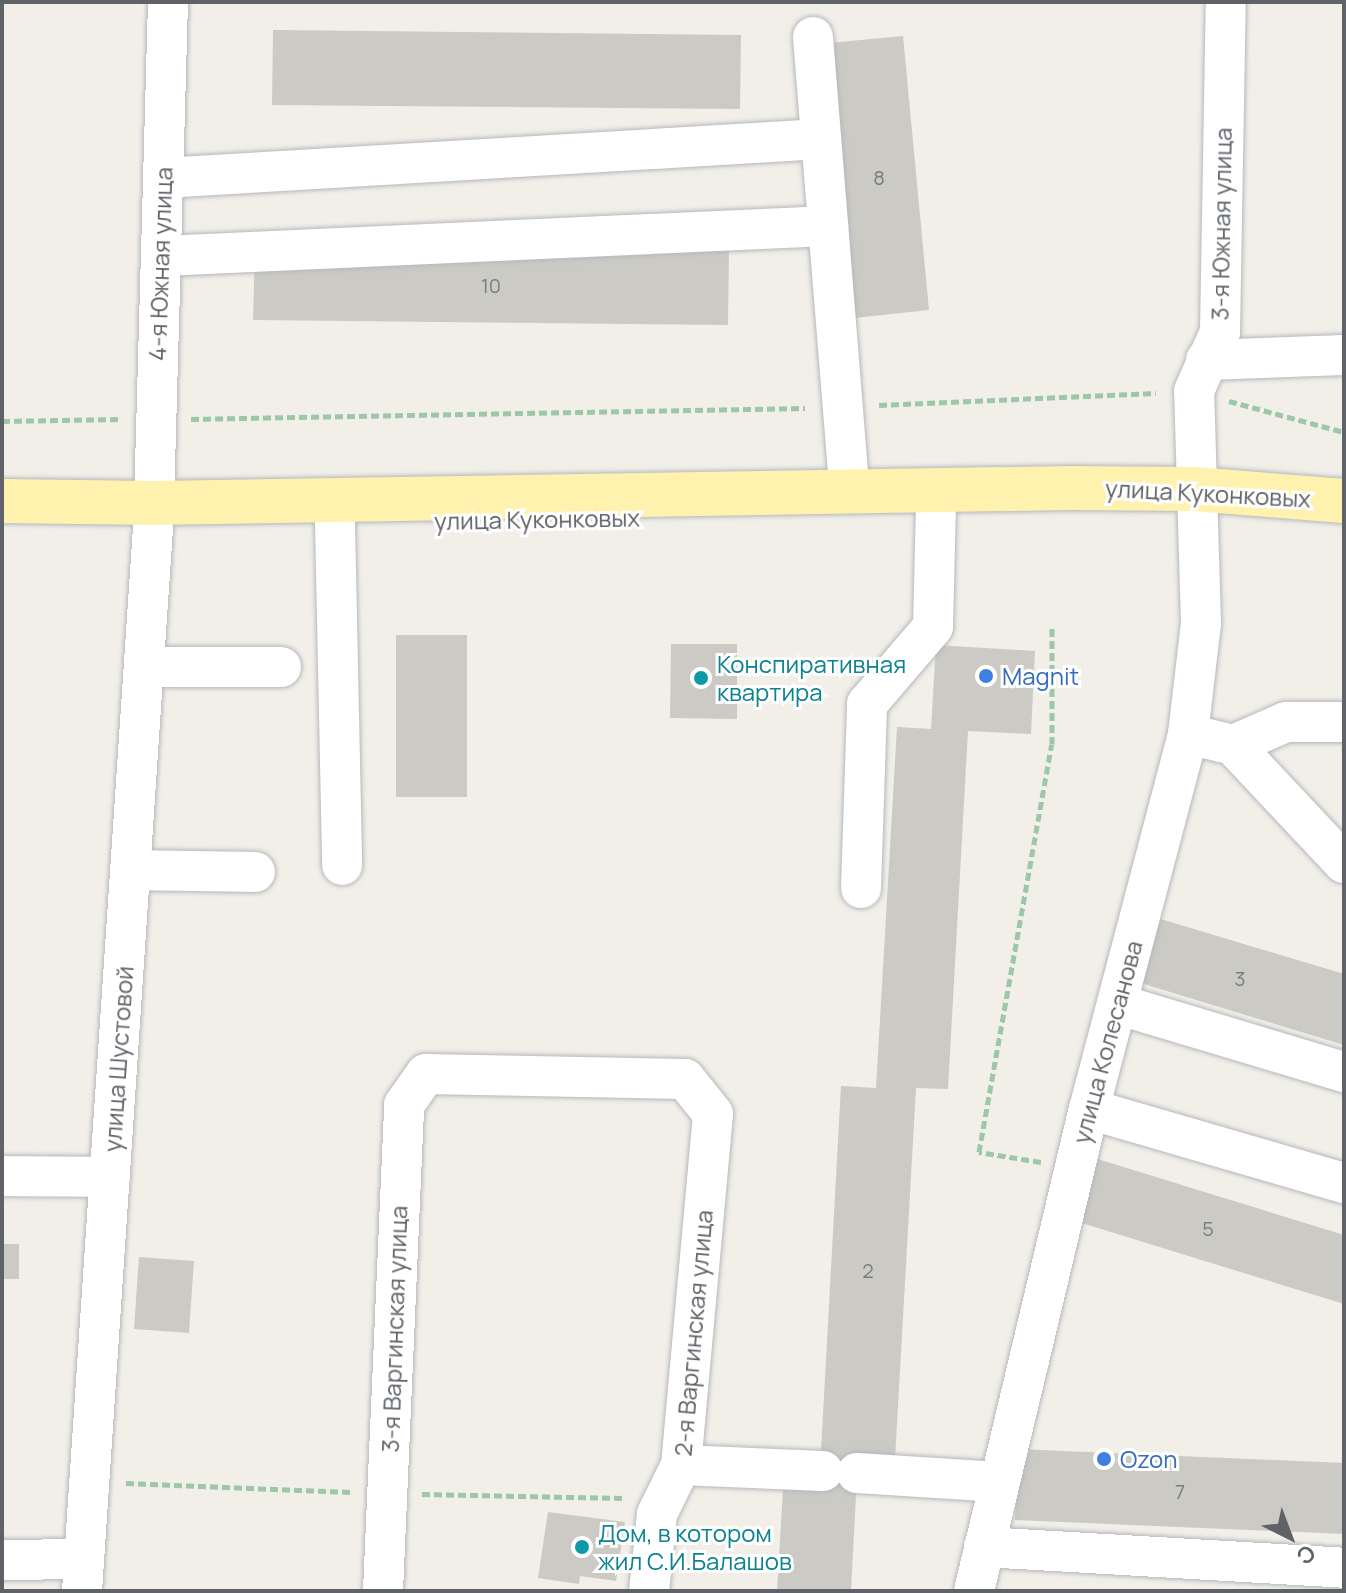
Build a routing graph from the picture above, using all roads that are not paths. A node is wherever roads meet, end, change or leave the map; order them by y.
1 (168, 2) edge
2 (1226, 2) edge
3 (813, 37) dead end
4 (821, 139) junction
5 (163, 178) junction
6 (828, 226) junction
7 (162, 256) junction
8 (1344, 355) edge
9 (1200, 376) junction
10 (1071, 488) junction
11 (849, 489) junction
12 (1194, 489) junction
13 (936, 500) junction
14 (2, 501) edge
15 (1344, 501) edge
16 (154, 515) junction
17 (335, 523) junction
18 (2, 524) edge
19 (144, 667) junction
20 (281, 667) dead end
21 (1344, 722) edge
22 (1188, 734) junction
23 (1233, 745) junction
24 (1344, 863) edge
25 (342, 865) dead end
26 (130, 870) junction
27 (255, 872) dead end
28 (861, 888) dead end
29 (1117, 1004) junction
30 (1344, 1072) edge
31 (426, 1074) joint
32 (1089, 1109) junction
33 (2, 1176) edge
34 (110, 1177) junction
35 (1344, 1183) edge
36 (681, 1465) junction
37 (1000, 1482) junction
38 (984, 1547) junction
39 (2, 1560) edge
40 (1344, 1568) edge
41 (83, 1575) edge
42 (383, 1591) edge
43 (649, 1591) edge
44 (974, 1591) edge

1 - 5 street, 4-я Южная улица
2 - 9 street, 3-я Южная улица
3 - 4 street
4 - 5 street
4 - 6 street
5 - 7 street, 4-я Южная улица
6 - 7 street
6 - 11 street
7 - 16 street, 4-я Южная улица
8 - 9 street
9 - 12 street, 3-я Южная улица
10 - 11 main road, улица Куконковых
10 - 12 main road, улица Куконковых
10 - 13 main road, улица Куконковых
11 - 16 main road, улица Куконковых
12 - 15 main road, улица Куконковых
12 - 22 street, улица Колесанова
13 - 17 main road, улица Куконковых
13 - 28 street
14 - 16 main road, улица Куконковых
16 - 17 main road, улица Куконковых
16 - 18 main road, улица Куконковых
16 - 19 street, улица Шустовой
17 - 25 street
19 - 20 street
19 - 26 street, улица Шустовой
21 - 23 street
22 - 23 street
22 - 29 street, улица Колесанова
23 - 24 street
26 - 27 street
26 - 34 street, улица Шустовой
29 - 30 street
29 - 32 street, улица Колесанова
31 - 36 street, 2-я Варгинская улица
31 - 42 street, 3-я Варгинская улица
32 - 35 street
32 - 37 street, улица Колесанова
33 - 34 street
34 - 41 street, улица Шустовой
36 - 37 street
36 - 43 street, 2-я Варгинская улица
37 - 38 street, улица Колесанова
38 - 40 street
38 - 44 street, улица Колесанова
39 - 41 street

